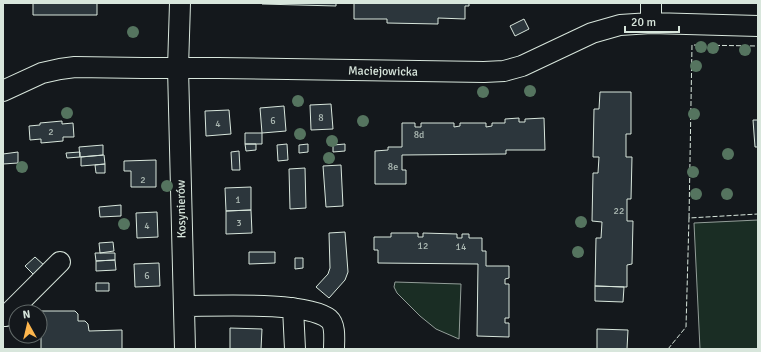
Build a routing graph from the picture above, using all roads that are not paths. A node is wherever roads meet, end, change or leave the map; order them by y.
1 (180, 3) edge
2 (651, 3) edge
3 (651, 23) junction
4 (758, 26) edge
5 (178, 68) junction
6 (4, 88) edge
7 (60, 262) dead end
8 (184, 306) junction
9 (293, 308) junction
10 (3, 316) edge
11 (184, 349) edge
12 (295, 349) edge
13 (334, 349) edge

1 - 5 street, Kosynierów
2 - 3 street
3 - 4 street, Maciejowicka
3 - 5 street, Maciejowicka
5 - 6 street, Maciejowicka
5 - 8 street, Kosynierów
7 - 10 street
8 - 9 street
8 - 11 street, Kosynierów
9 - 12 street
9 - 13 street

